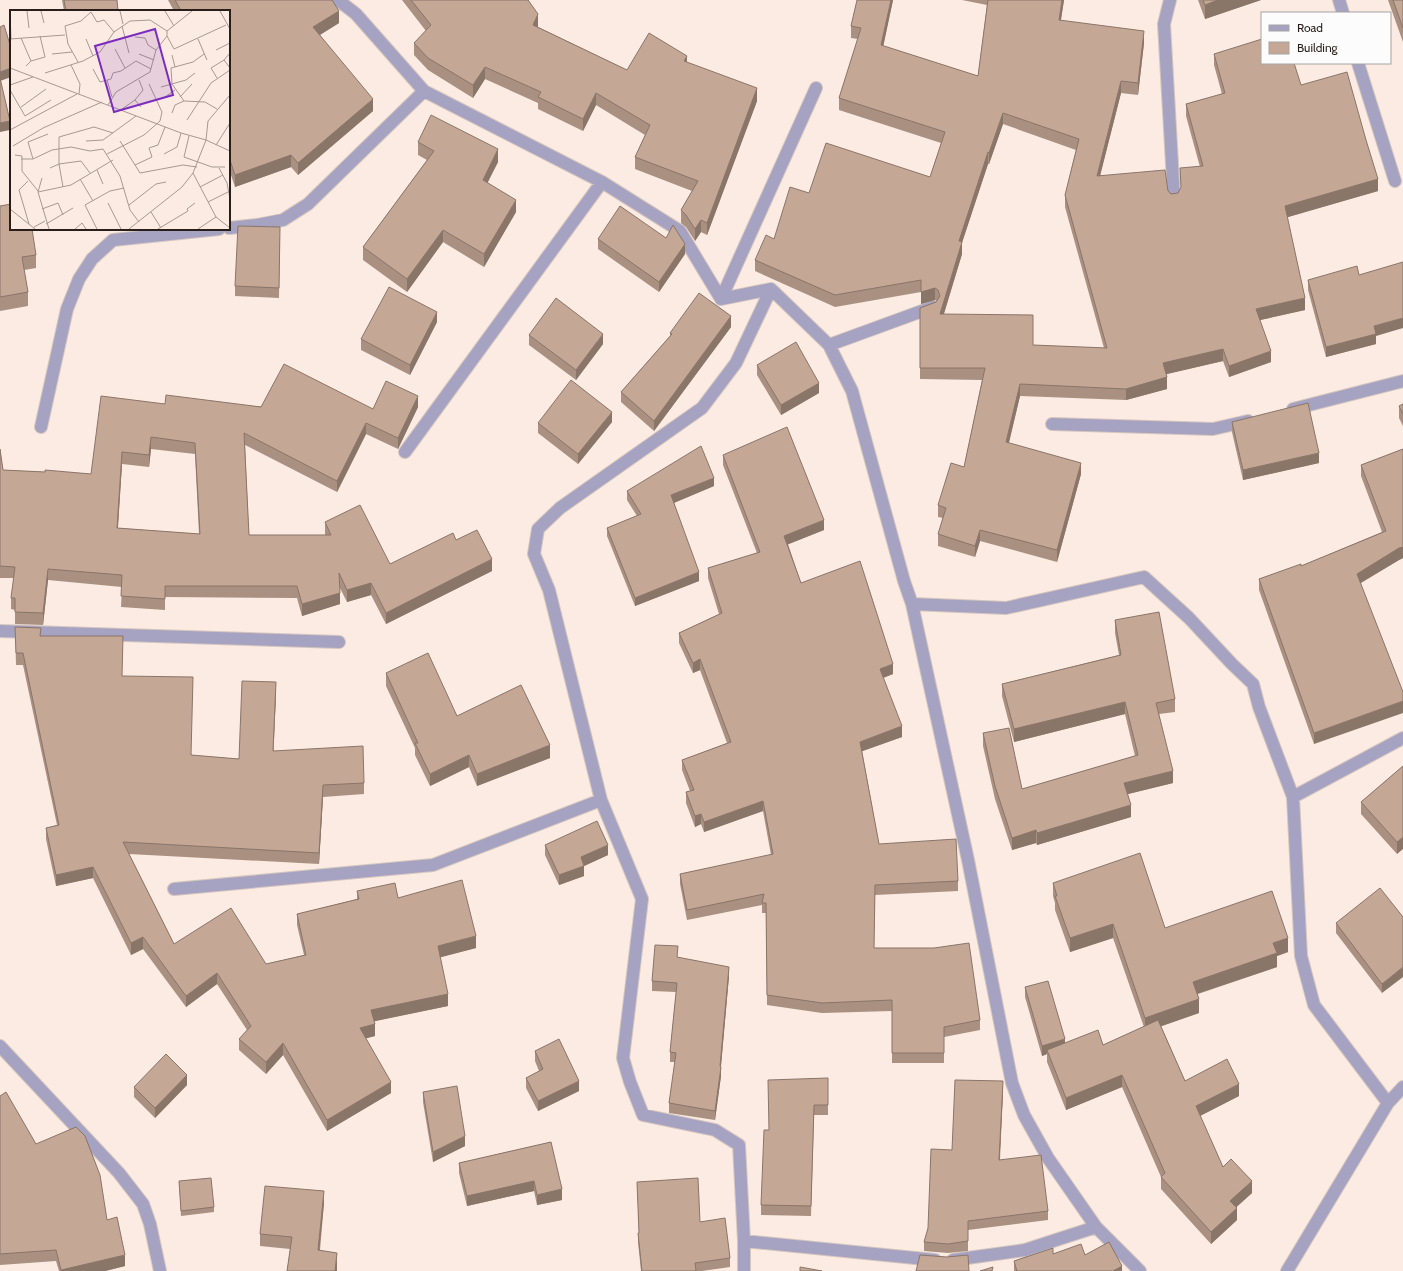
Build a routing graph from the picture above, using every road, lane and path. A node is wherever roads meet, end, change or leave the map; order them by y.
1 (338, 0) edge
2 (1170, 0) edge
3 (1338, 0) edge
4 (1343, 12) edge
5 (1358, 64) edge
6 (816, 88) dead end
7 (424, 91) junction
8 (1395, 181) dead end
9 (602, 182) junction
10 (1174, 199) edge
11 (230, 228) edge
12 (209, 230) edge
13 (771, 289) junction
14 (721, 299) junction
15 (933, 307) edge
16 (829, 345) junction
17 (1403, 381) edge
18 (1282, 412) edge
19 (1259, 418) edge
20 (1052, 424) dead end
21 (41, 427) dead end
22 (405, 452) dead end
23 (912, 604) junction
24 (0, 631) edge
25 (338, 642) dead end
26 (1403, 738) edge
27 (1293, 797) junction
28 (601, 800) junction
29 (174, 889) dead end
30 (0, 1046) edge
31 (1403, 1087) edge
32 (1388, 1103) junction
33 (1096, 1227) junction
34 (744, 1241) junction
35 (160, 1271) edge
36 (744, 1271) edge
37 (1140, 1271) edge
38 (1287, 1271) edge

1 - 7 street
2 - 10 street
3 - 4 street
5 - 8 street
6 - 14 street
7 - 9 street
7 - 11 street
9 - 14 street
9 - 22 street
12 - 21 street
13 - 14 street
13 - 16 street
13 - 28 street
15 - 16 street
16 - 23 street
17 - 18 street
19 - 20 street
23 - 27 street
23 - 33 street
24 - 25 street
26 - 27 street
27 - 32 street
28 - 29 street
28 - 34 street
30 - 35 street
31 - 32 street
32 - 38 street
33 - 34 street
33 - 37 street
34 - 36 street

